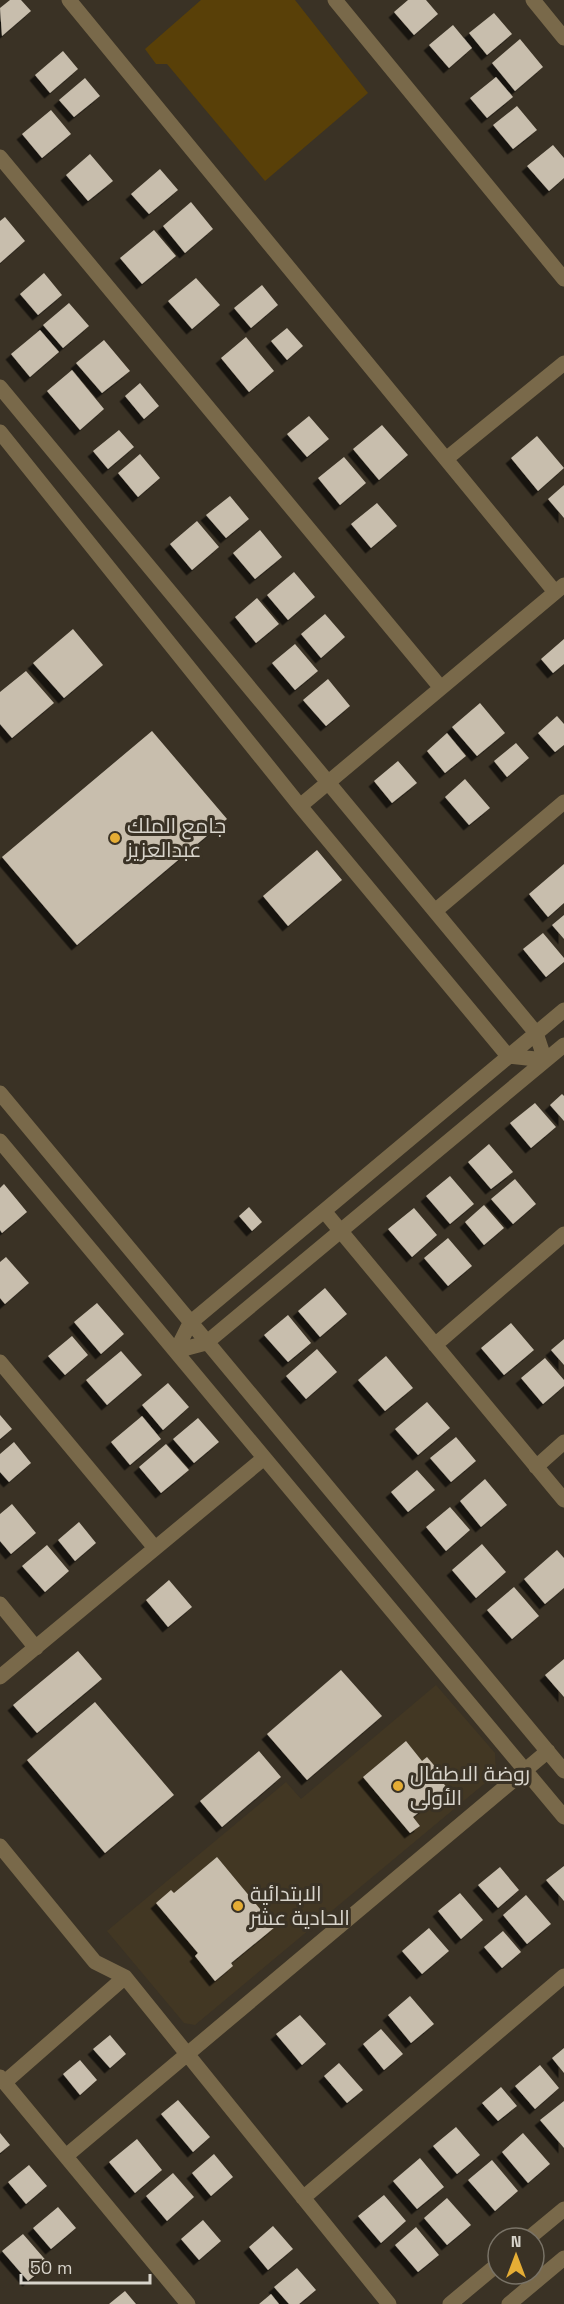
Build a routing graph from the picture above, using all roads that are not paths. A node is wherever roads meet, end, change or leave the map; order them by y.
1 (69, 0) edge
2 (335, 0) edge
3 (532, 0) edge
4 (564, 38) edge
5 (0, 158) edge
6 (564, 279) edge
7 (564, 363) edge
8 (1, 392) edge
9 (0, 432) edge
10 (446, 459) junction
11 (560, 589) edge
12 (441, 688) junction
13 (327, 783) junction
14 (564, 802) edge
15 (300, 807) junction
16 (435, 911) junction
17 (564, 1010) edge
18 (536, 1033) junction
19 (564, 1045) edge
20 (508, 1056) junction
21 (545, 1060) junction
22 (0, 1093) edge
23 (0, 1141) edge
24 (324, 1211) junction
25 (340, 1231) junction
26 (564, 1234) edge
27 (190, 1323) junction
28 (206, 1343) junction
29 (435, 1345) junction
30 (176, 1351) junction
31 (0, 1362) edge
32 (564, 1442) edge
33 (264, 1458) junction
34 (536, 1467) junction
35 (564, 1500) edge
36 (155, 1548) junction
37 (0, 1604) edge
38 (36, 1648) junction
39 (0, 1677) edge
40 (548, 1751) junction
41 (525, 1770) junction
42 (564, 1771) edge
43 (564, 1817) edge
44 (0, 1846) edge
45 (564, 1976) edge
46 (124, 1977) junction
47 (187, 2054) junction
48 (2, 2080) edge
49 (66, 2156) junction
50 (303, 2198) junction
51 (564, 2209) edge
52 (543, 2226) edge
53 (564, 2258) edge
54 (486, 2274) edge
55 (188, 2304) edge
56 (389, 2304) edge
57 (450, 2304) edge
58 (509, 2304) edge

1 - 10 street
2 - 6 street
3 - 4 street
5 - 12 street
7 - 10 street
8 - 13 street
9 - 15 street
10 - 11 street
11 - 12 street
12 - 13 street
13 - 15 street
13 - 16 street
14 - 16 street
15 - 20 street
16 - 18 street
17 - 18 street
18 - 20 street
18 - 21 street
19 - 21 street
20 - 21 street
20 - 24 street
21 - 25 street
22 - 27 street
23 - 30 street
24 - 25 street
24 - 27 street
25 - 28 street
25 - 29 street
26 - 29 street
27 - 28 street
27 - 30 street
28 - 30 street
28 - 40 street
29 - 34 street
30 - 33 street
31 - 36 street
32 - 34 street
33 - 36 street
33 - 41 street
34 - 35 street
36 - 38 street
37 - 38 street
38 - 39 street
40 - 41 street
40 - 42 street
41 - 43 street
41 - 47 street
44 - 46 street
45 - 50 street
46 - 47 street
46 - 48 street
47 - 49 street
47 - 50 street
48 - 49 street
49 - 55 street
50 - 56 street
51 - 52 street
53 - 58 street
54 - 57 street

